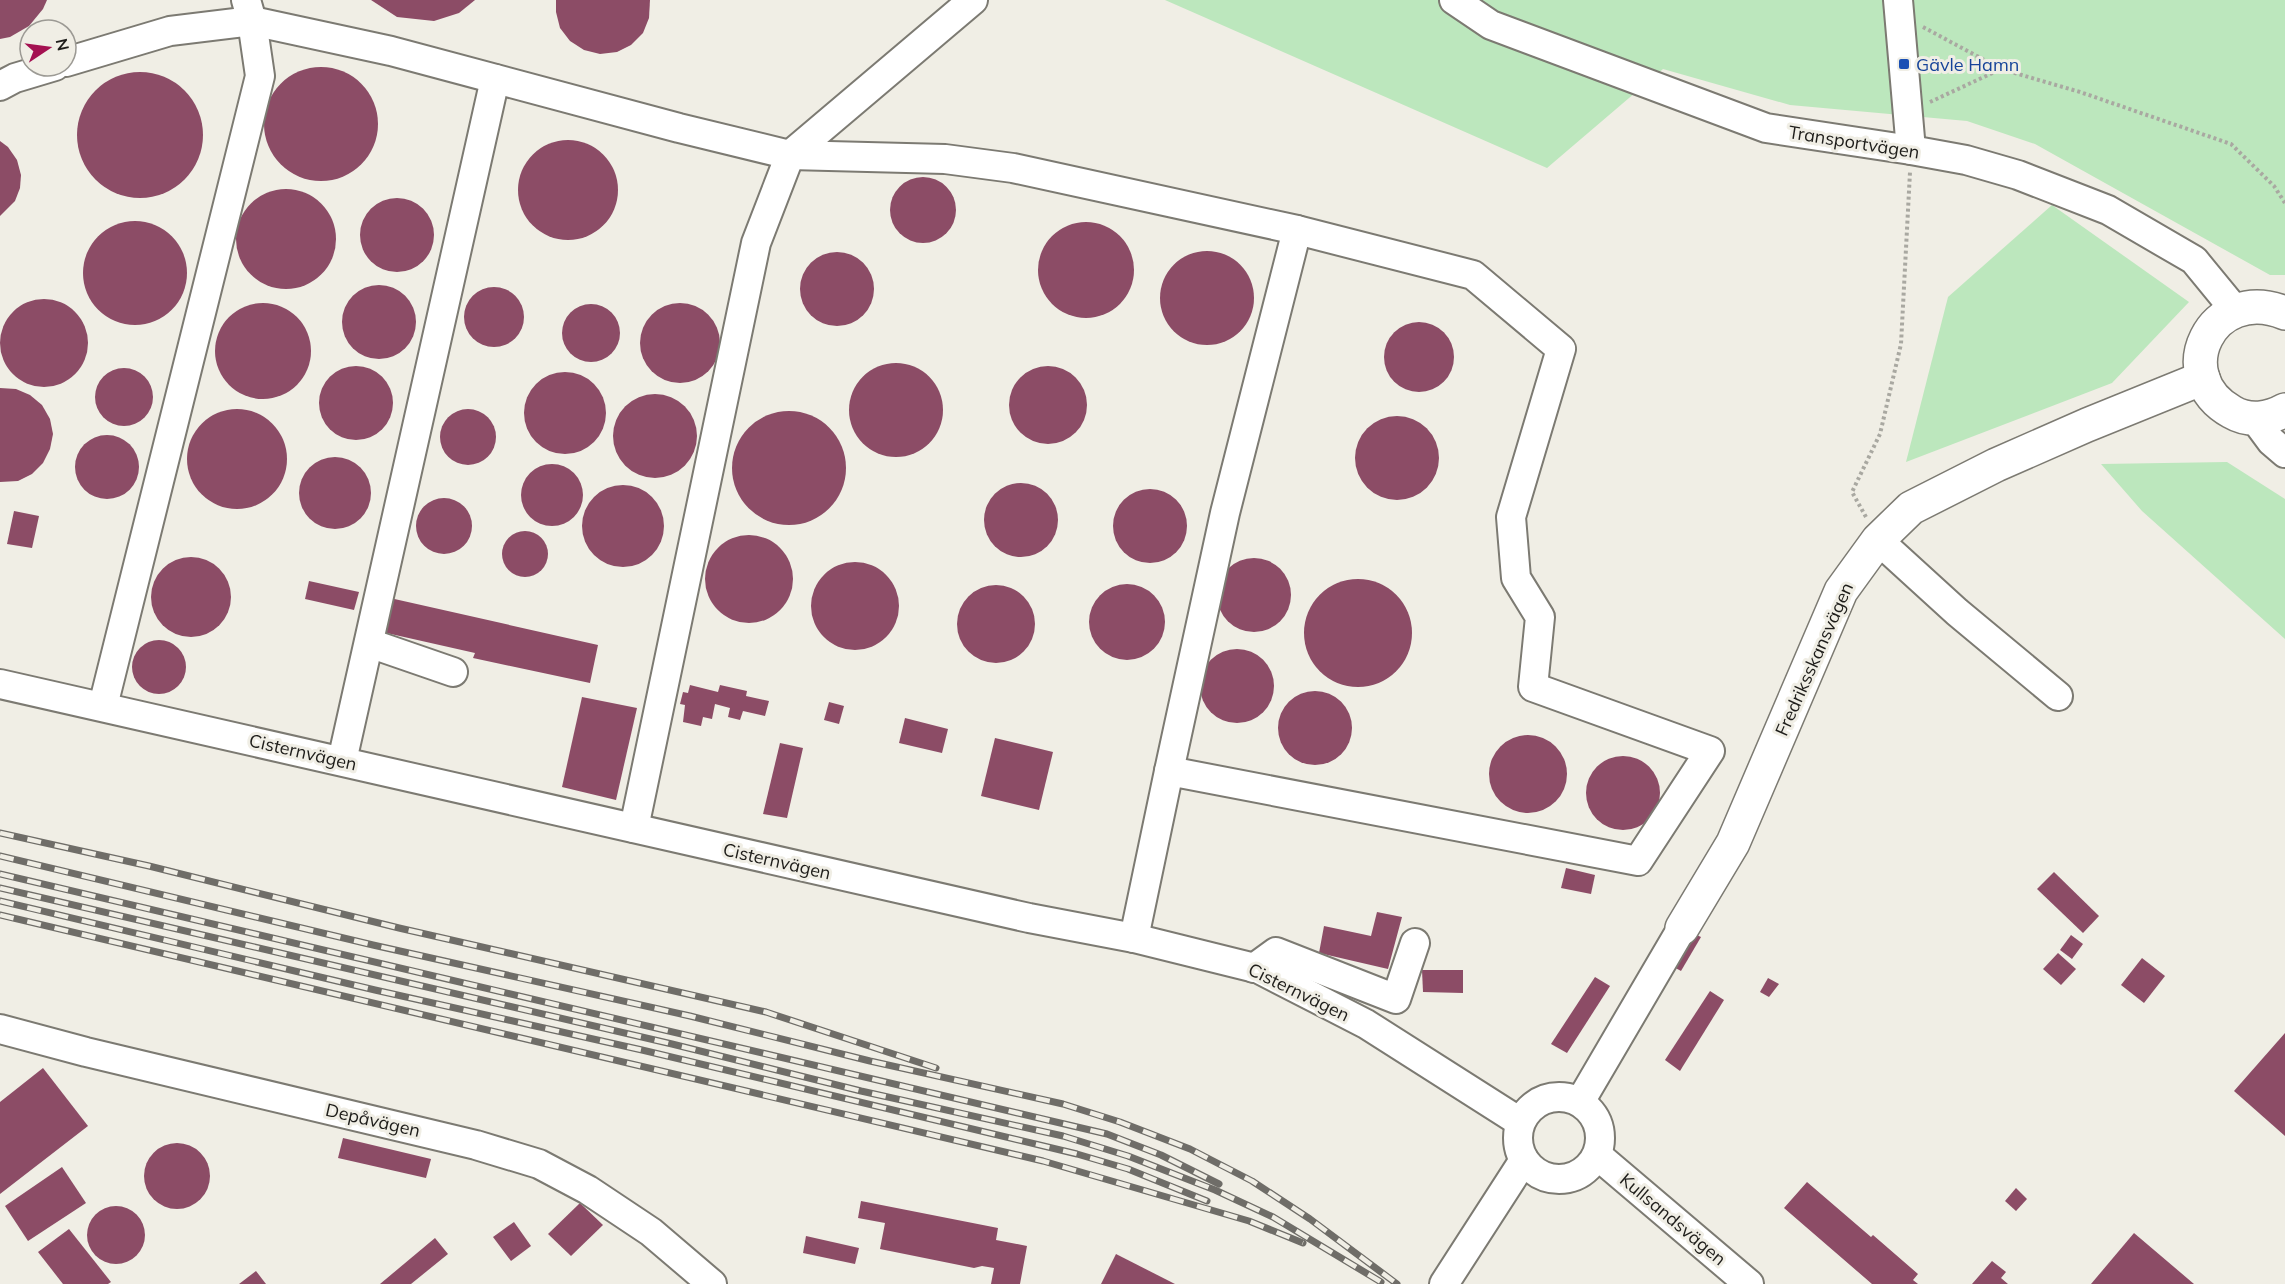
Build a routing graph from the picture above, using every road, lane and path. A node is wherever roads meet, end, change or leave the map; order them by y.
1 (1454, 0) edge
2 (971, 2) edge
3 (1899, 7) edge
4 (249, 11) edge
5 (78, 59) edge
6 (2001, 69) junction
7 (18, 77) edge
8 (495, 79) junction
9 (0, 86) edge
10 (1908, 112) junction
11 (1911, 150) junction
12 (790, 155) junction
13 (2285, 201) edge
14 (1297, 230) junction
15 (2235, 310) junction
16 (2285, 313) edge
17 (2203, 378) junction
18 (2285, 410) edge
19 (2254, 418) junction
20 (2285, 453) edge
21 (1878, 540) junction
22 (369, 643) junction
23 (453, 672) dead end
24 (0, 684) edge
25 (2058, 696) dead end
26 (103, 706) junction
27 (342, 761) junction
28 (1169, 771) junction
29 (634, 828) junction
30 (1682, 928) joint
31 (1134, 938) junction
32 (1415, 943) dead end
33 (1254, 968) junction
34 (0, 1029) edge
35 (1580, 1102) junction
36 (1520, 1122) junction
37 (1596, 1155) junction
38 (1524, 1160) junction
39 (712, 1284) edge
40 (1444, 1284) edge
41 (1749, 1284) edge

1 - 11 street, Transportvägen
2 - 12 street
3 - 6 path
3 - 10 street
4 - 5 street
4 - 8 street
4 - 26 street
6 - 10 path
6 - 13 path
7 - 9 street
8 - 12 street
8 - 22 street
10 - 11 street
11 - 15 street, Transportvägen
11 - 21 path
12 - 14 street
12 - 29 street
14 - 28 street
14 - 28 street
15 - 16 main road
15 - 17 main road
17 - 19 main road
17 - 21 main road, Fredriksskansvägen
18 - 19 main road
19 - 20 street
21 - 25 street
21 - 30 main road, Fredriksskansvägen
22 - 23 street
22 - 27 street
24 - 26 street, Cisternvägen
26 - 27 street, Cisternvägen
27 - 29 street, Cisternvägen
28 - 31 street
29 - 31 street, Cisternvägen
30 - 35 street, Fredriksskansvägen
31 - 33 street, Cisternvägen
32 - 33 street
33 - 36 street, Cisternvägen
34 - 39 street, Depåvägen
35 - 36 street
35 - 37 street
36 - 38 street
37 - 38 street
37 - 41 street, Kullsandsvägen
38 - 40 street

